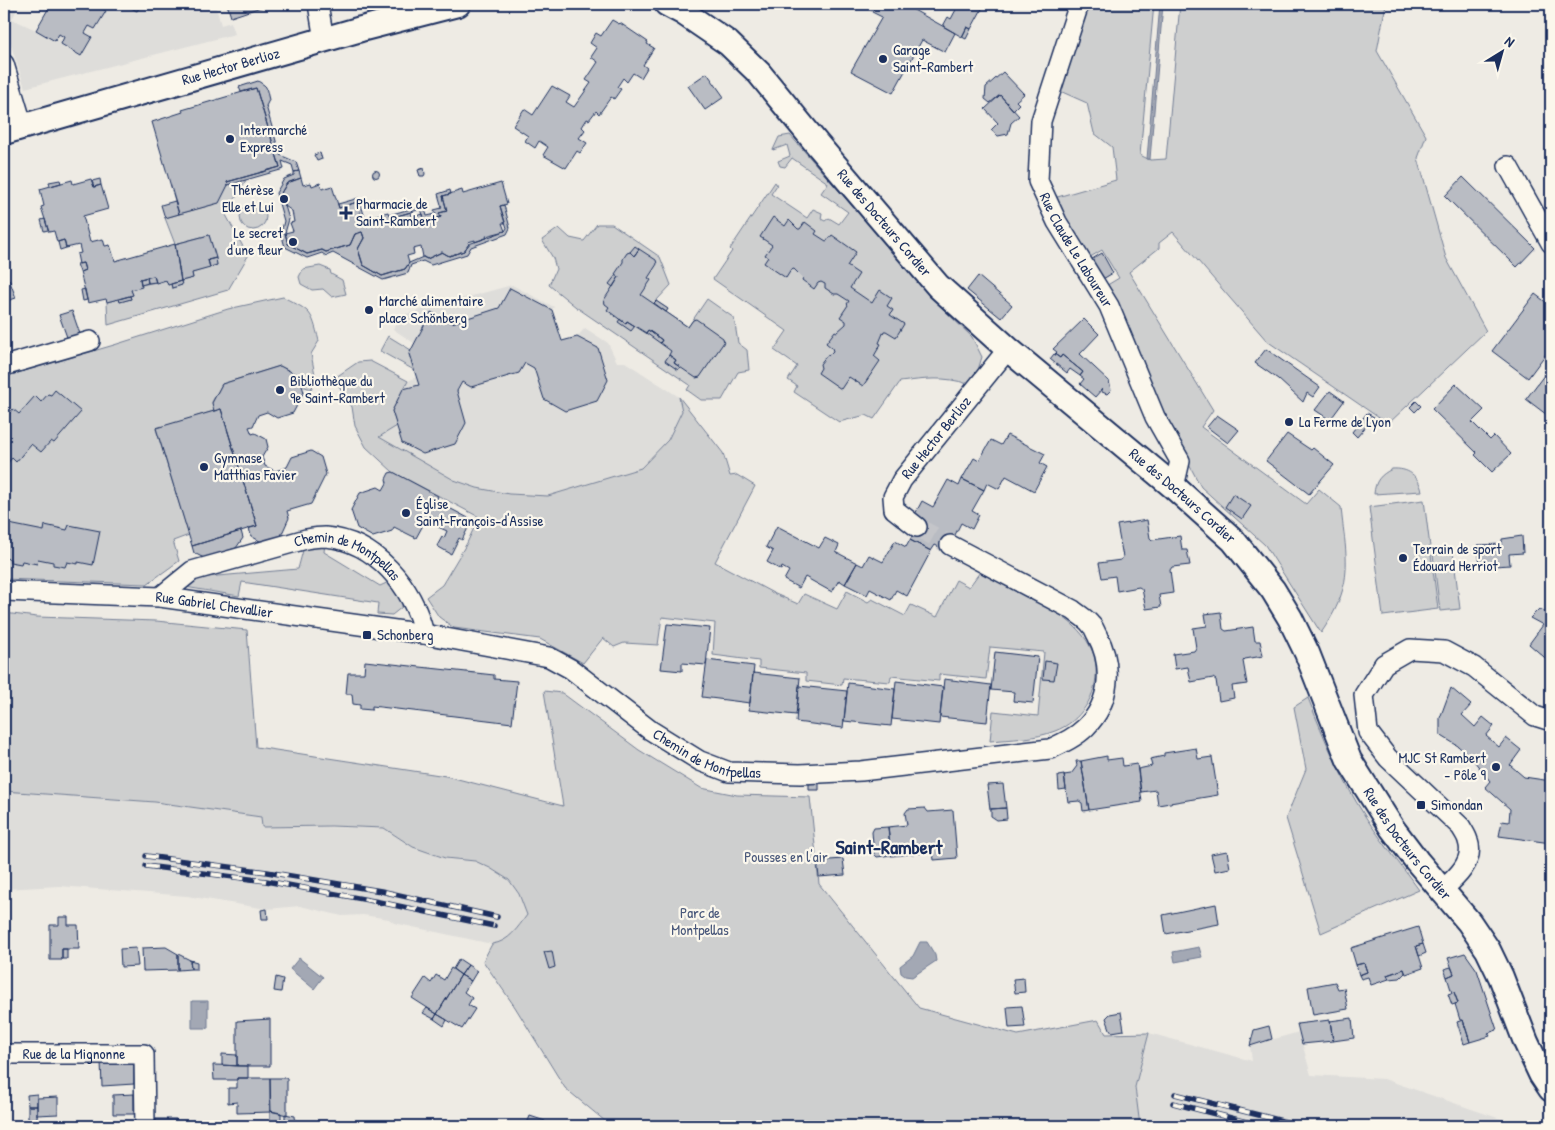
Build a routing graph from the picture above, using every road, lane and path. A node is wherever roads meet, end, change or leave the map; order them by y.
1 (318, 4) edge
2 (458, 4) edge
3 (1079, 4) edge
4 (680, 7) edge
5 (324, 40) junction
6 (4, 64) edge
7 (13, 129) edge
8 (1508, 166) dead end
9 (1551, 243) edge
10 (90, 341) dead end
11 (1008, 348) junction
12 (4, 366) edge
13 (1174, 487) junction
14 (917, 527) tunnel mouth
15 (950, 545) tunnel mouth
16 (4, 591) edge
17 (160, 597) junction
18 (424, 634) junction
19 (1551, 721) edge
20 (1442, 890) junction
21 (4, 1054) edge
22 (1551, 1089) edge
23 (145, 1126) edge

1 - 5 street
2 - 5 street, Rue Hector Berlioz
3 - 13 street, Rue Claude Le Laboureur
4 - 11 street, Rue des Docteurs Cordier
5 - 7 street, Rue Hector Berlioz
6 - 7 street
8 - 9 street
10 - 12 street
11 - 13 street, Rue des Docteurs Cordier
11 - 14 street, Rue Hector Berlioz
13 - 20 street, Rue des Docteurs Cordier
15 - 18 street, Chemin de Montpellas
16 - 17 street, Rue Gabriel Chevallier
17 - 18 street, Rue Gabriel Chevallier
17 - 18 street, Chemin de Montpellas
19 - 20 street
20 - 22 street, Rue des Docteurs Cordier
21 - 23 street, Rue de la Mignonne

